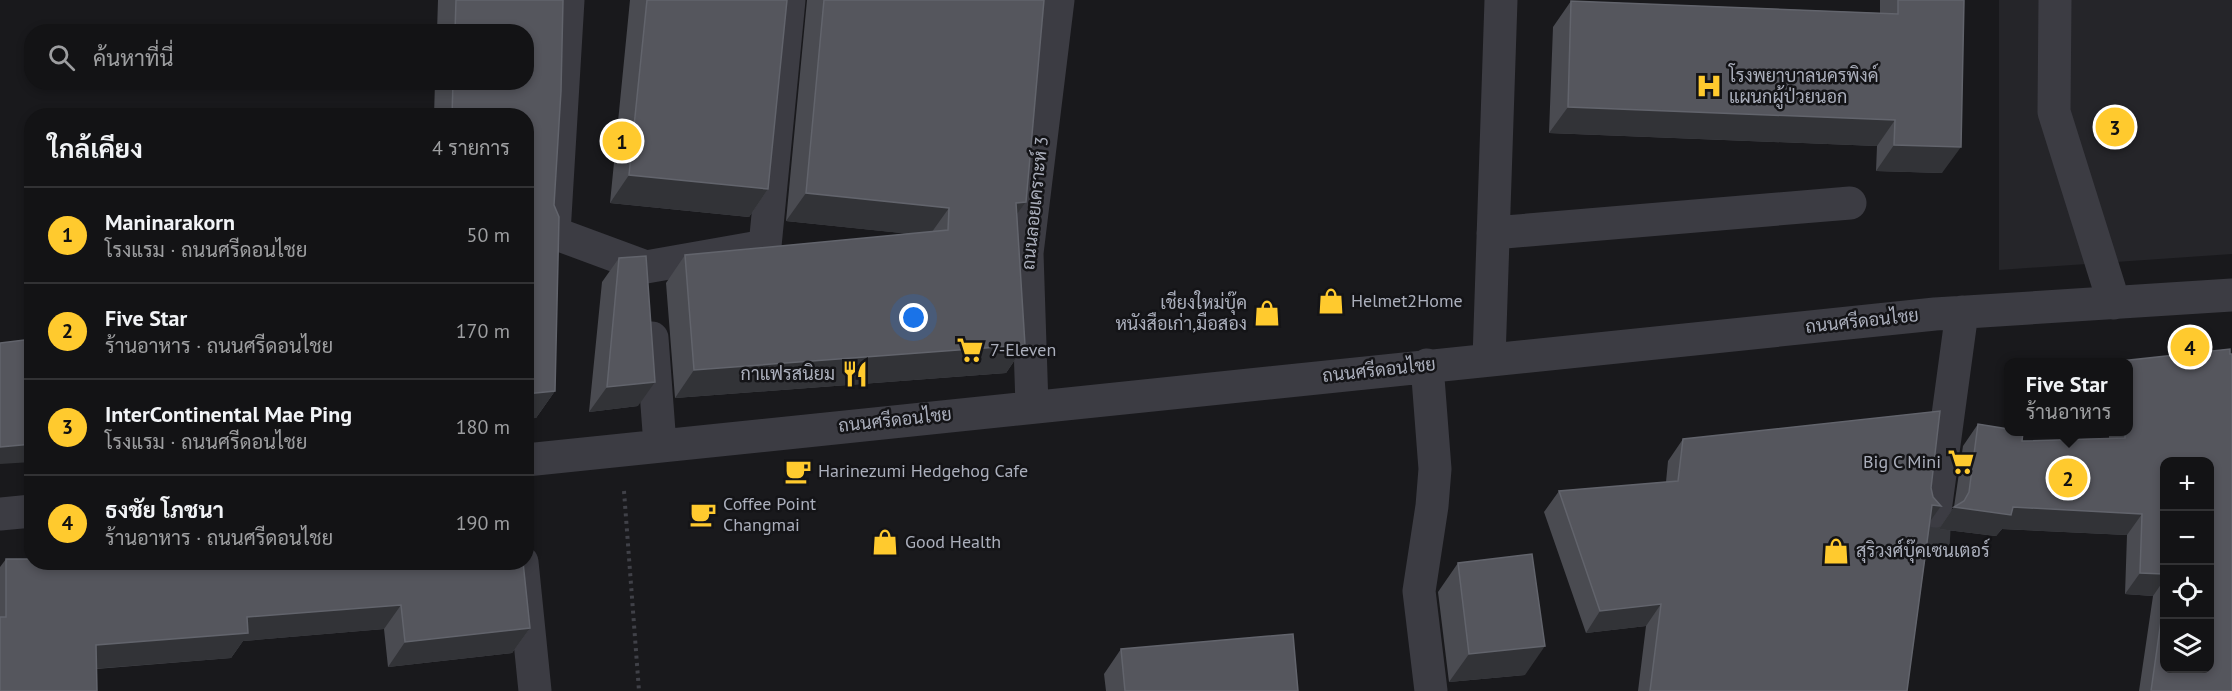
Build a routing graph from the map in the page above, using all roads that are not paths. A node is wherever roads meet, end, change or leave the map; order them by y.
1 (568, 0) edge
2 (789, 0) edge
3 (1058, 0) edge
4 (1501, 0) edge
5 (2055, 0) edge
6 (1850, 203) dead end
7 (1493, 233) junction
8 (646, 267) junction
9 (2232, 296) edge
10 (2114, 303) junction
11 (1962, 312) junction
12 (1489, 359) junction
13 (1427, 366) junction
14 (1032, 406) junction
15 (660, 446) junction
16 (534, 459) edge
17 (1935, 511) tunnel mouth
18 (24, 512) edge
19 (0, 514) edge
20 (523, 570) edge
21 (535, 691) edge
22 (1431, 691) edge

1 - 8 street
2 - 8 street
3 - 14 street, ถนนลอยเคราะห์ 3
4 - 7 street
5 - 10 street
6 - 7 street
7 - 12 street
8 - 15 street
9 - 10 street, ถนนศรีดอนไชย
10 - 11 street, ถนนศรีดอนไชย
11 - 12 street, ถนนศรีดอนไชย
11 - 17 street
12 - 13 street, ถนนศรีดอนไชย
13 - 14 street, ถนนศรีดอนไชย
13 - 22 street
14 - 15 street, ถนนศรีดอนไชย
15 - 16 street, ถนนศรีดอนไชย
18 - 19 street
20 - 21 street

